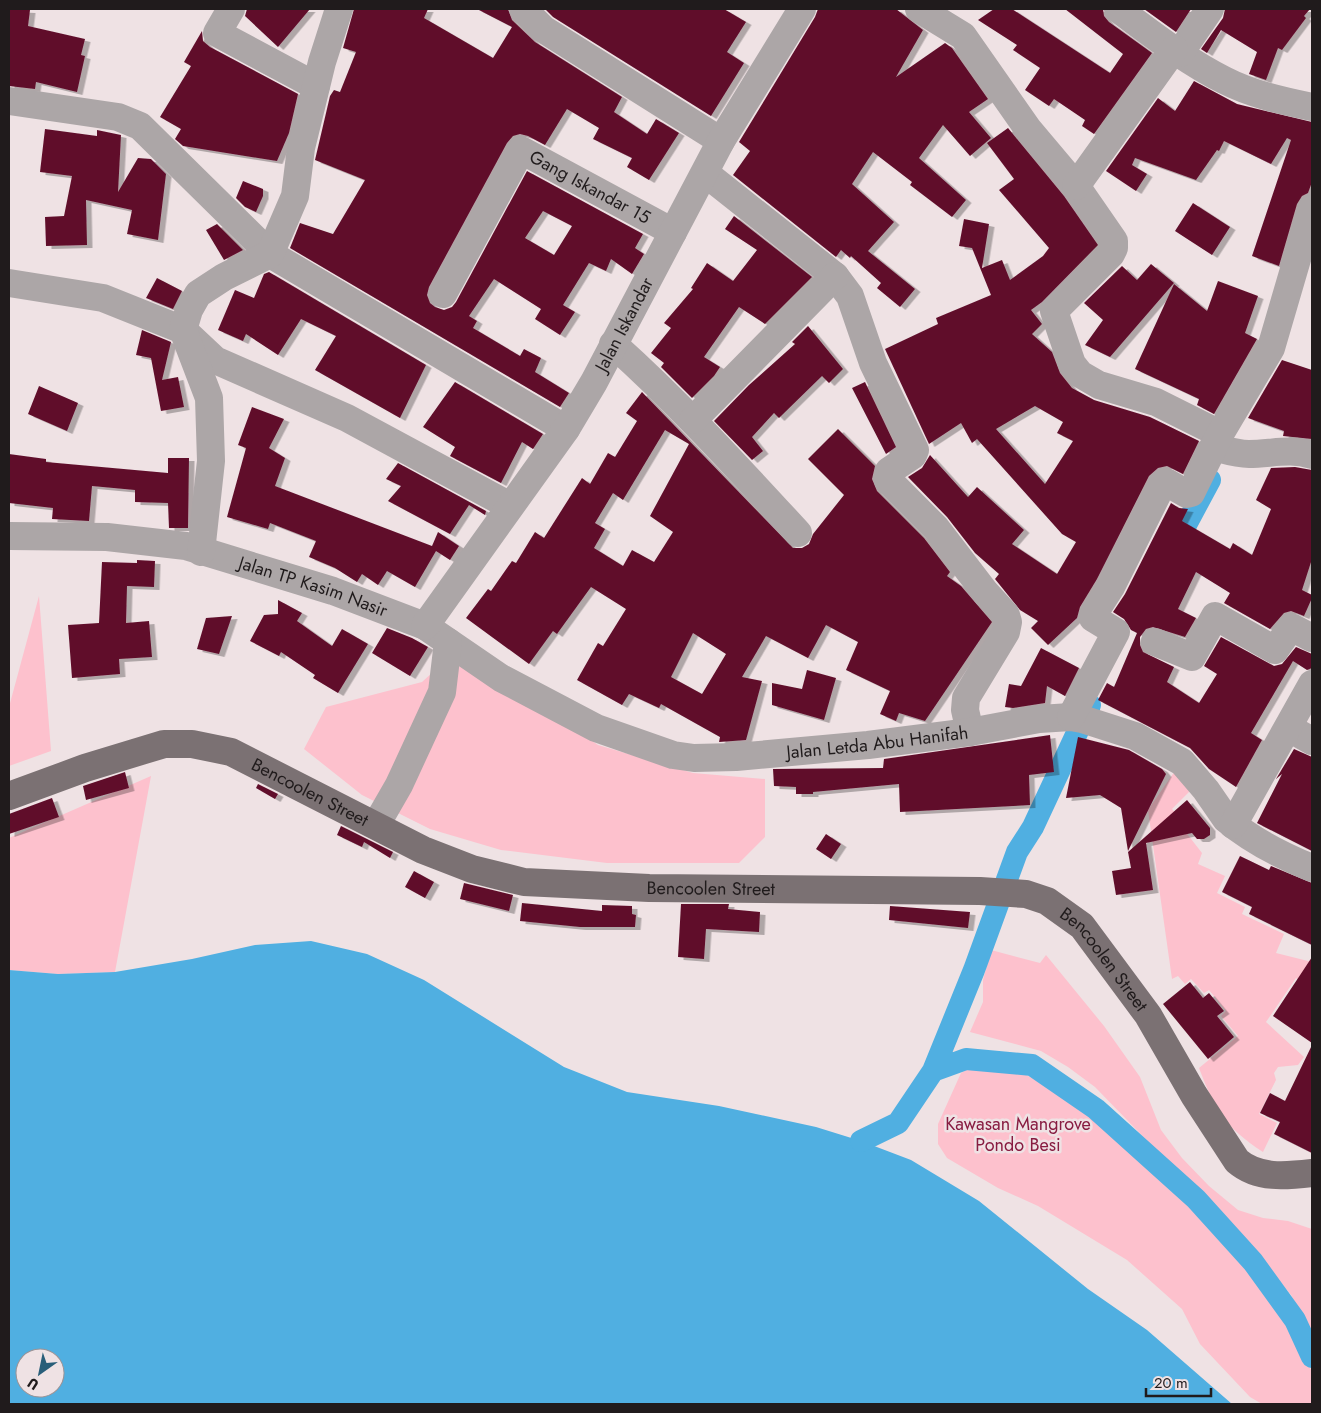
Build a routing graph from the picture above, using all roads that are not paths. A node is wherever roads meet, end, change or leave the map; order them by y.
1 (231, 9) edge
2 (339, 9) edge
3 (523, 9) edge
4 (802, 9) edge
5 (919, 9) edge
6 (1118, 9) edge
7 (1210, 9) edge
8 (1177, 51) junction
9 (316, 86) junction
10 (9, 101) edge
11 (1312, 107) edge
12 (720, 141) junction
13 (705, 173) junction
14 (1076, 186) junction
15 (1312, 208) edge
16 (673, 232) junction
17 (270, 254) junction
18 (835, 276) junction
19 (9, 282) edge
20 (443, 294) dead end
21 (183, 330) junction
22 (614, 344) junction
23 (694, 420) junction
24 (566, 429) junction
25 (1221, 445) junction
26 (1312, 455) edge
27 (510, 506) junction
28 (798, 533) dead end
29 (9, 536) edge
30 (194, 549) junction
31 (424, 626) junction
32 (1312, 638) edge
33 (448, 642) junction
34 (1154, 642) dead end
35 (1312, 684) edge
36 (1080, 719) junction
37 (1288, 728) junction
38 (970, 732) junction
39 (1312, 741) edge
40 (9, 796) edge
41 (376, 825) junction
42 (1233, 825) junction
43 (1312, 868) edge
44 (1312, 1173) edge

1 - 9 street
2 - 9 street
3 - 12 street
4 - 12 street, Jalan Iskandar
5 - 14 street
6 - 8 street
7 - 8 street
8 - 11 street
8 - 14 street
9 - 17 street
10 - 17 street
12 - 13 street, Jalan Iskandar
13 - 16 street, Jalan Iskandar
13 - 18 street
14 - 25 street
15 - 25 street
16 - 20 street, Gang Iskandar 15
16 - 22 street, Jalan Iskandar
17 - 21 street
17 - 24 street
18 - 23 street
18 - 38 street
19 - 21 street
21 - 27 street
21 - 30 street
22 - 23 street
22 - 24 street, Jalan Iskandar
23 - 28 street
24 - 27 street, Jalan Iskandar
25 - 26 street
25 - 36 street
27 - 31 street, Jalan Iskandar
29 - 30 street
30 - 31 street, Jalan TP Kasim Nasir
31 - 33 street, Jalan Letda Abu Hanifah
32 - 34 street
33 - 38 street, Jalan Letda Abu Hanifah
33 - 41 street
35 - 37 street
36 - 38 street, Jalan Letda Abu Hanifah
36 - 42 street, Jalan Letda Abu Hanifah
37 - 39 street
37 - 42 street
40 - 41 main road, Bencoolen Street
41 - 44 main road, Bencoolen Street
42 - 43 street, Jalan Letda Abu Hanifah

